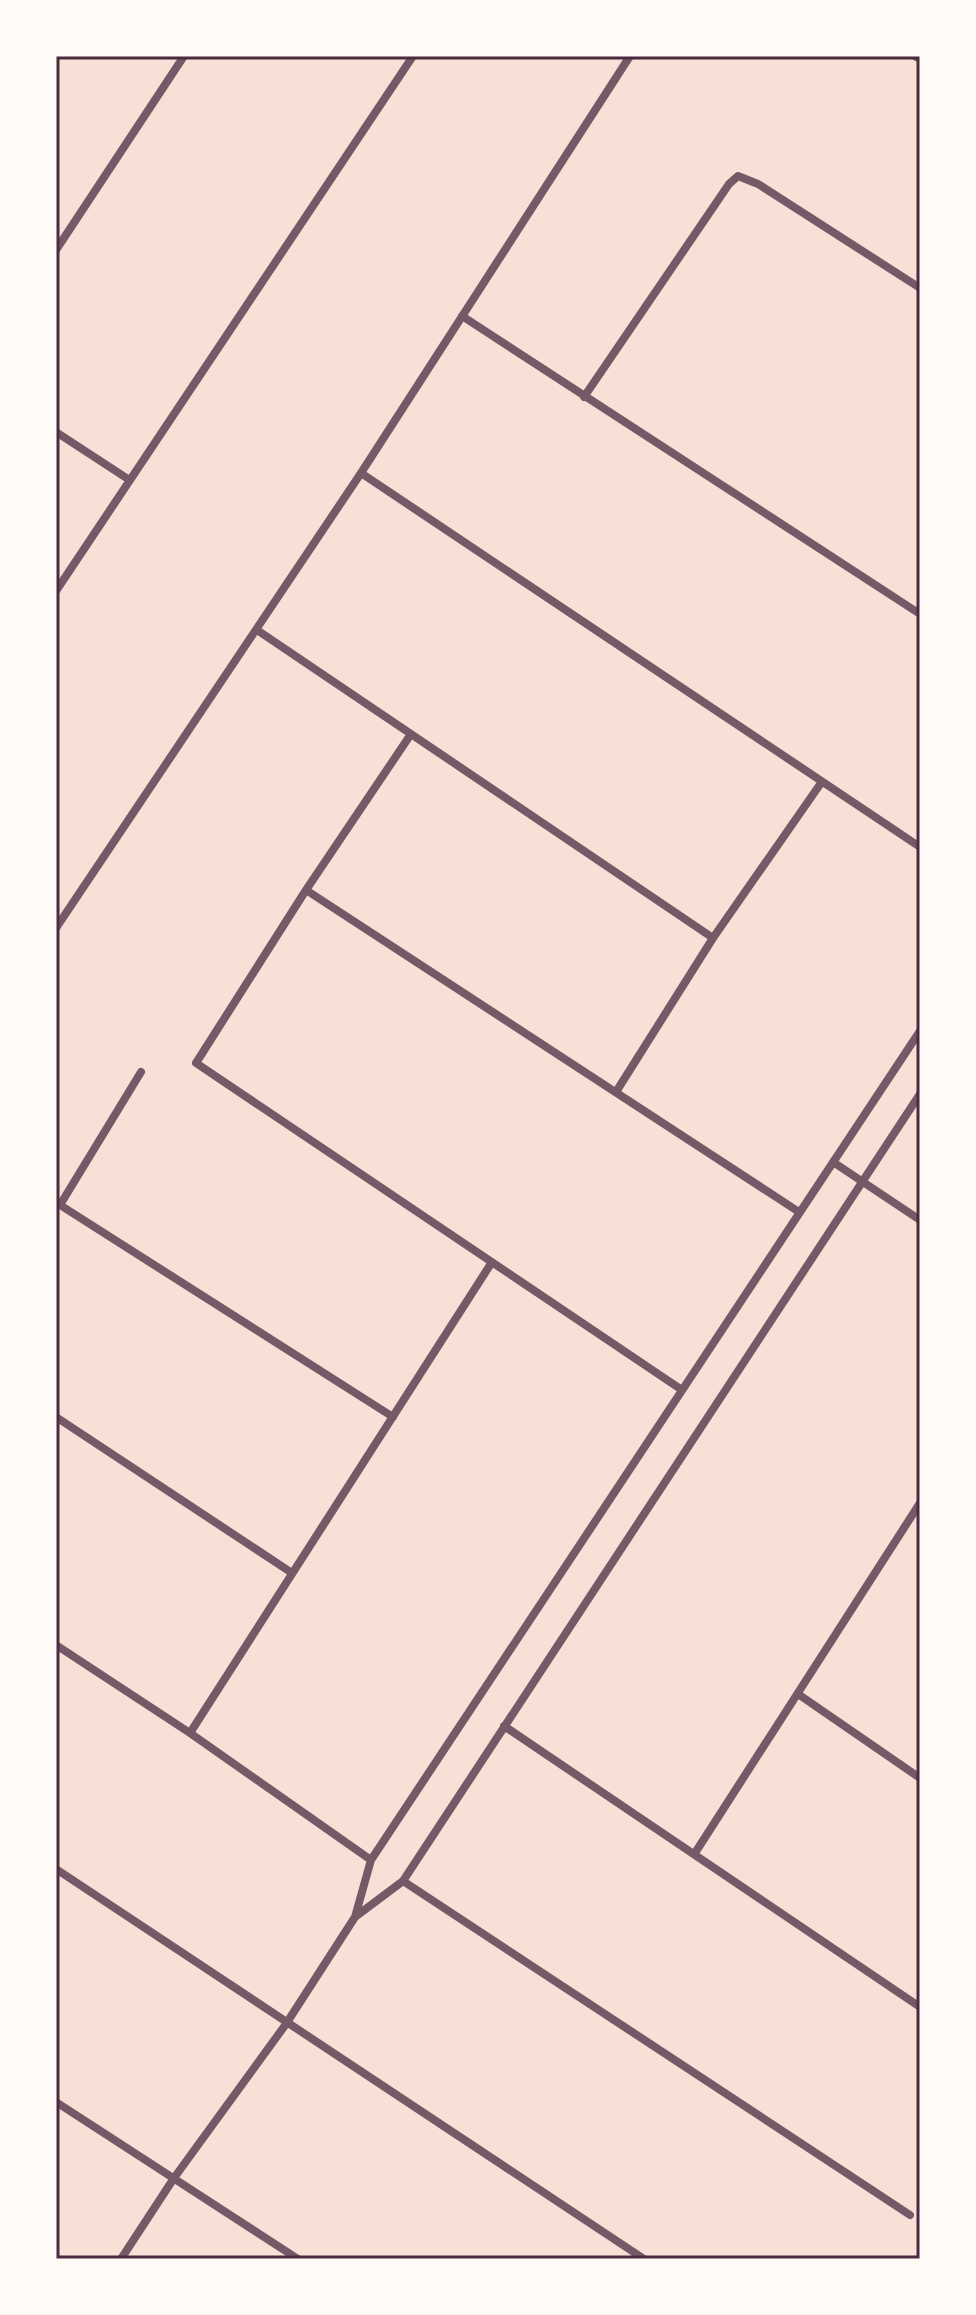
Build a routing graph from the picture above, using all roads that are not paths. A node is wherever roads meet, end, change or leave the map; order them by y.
1 (184, 56) edge
2 (413, 56) edge
3 (630, 56) edge
4 (915, 56) edge
5 (920, 59) edge
6 (56, 250) edge
7 (920, 288) edge
8 (462, 316) junction
9 (584, 397) junction
10 (56, 432) edge
11 (361, 473) junction
12 (128, 479) junction
13 (56, 591) edge
14 (920, 614) edge
15 (257, 630) junction
16 (411, 734) junction
17 (821, 783) junction
18 (920, 847) edge
19 (306, 890) junction
20 (56, 928) edge
21 (713, 938) junction
22 (920, 1031) edge
23 (141, 1072) dead end
24 (616, 1092) junction
25 (920, 1094) edge
26 (833, 1162) junction
27 (863, 1183) junction
28 (799, 1212) junction
29 (920, 1220) edge
30 (492, 1262) junction
31 (682, 1390) junction
32 (56, 1417) edge
33 (393, 1417) junction
34 (920, 1503) edge
35 (292, 1573) junction
36 (56, 1645) edge
37 (798, 1694) junction
38 (504, 1726) junction
39 (190, 1733) junction
40 (920, 1778) edge
41 (695, 1853) junction
42 (371, 1860) junction
43 (56, 1869) edge
44 (403, 1881) junction
45 (355, 1917) junction
46 (920, 2007) edge
47 (286, 2024) junction
48 (56, 2102) edge
49 (174, 2178) junction
50 (910, 2215) dead end
51 (121, 2259) edge
52 (298, 2259) edge
53 (644, 2259) edge

1 - 6 street
2 - 12 street
3 - 8 street
4 - 5 street
7 - 9 street
8 - 9 street
8 - 11 street
9 - 14 street
10 - 12 street
11 - 15 street
11 - 17 street
12 - 13 street
15 - 16 street
15 - 20 street
16 - 19 street
16 - 21 street
17 - 18 street
17 - 21 street
19 - 24 street
19 - 30 street
21 - 24 street
22 - 26 street
23 - 33 street
24 - 28 street
25 - 27 street
26 - 27 street
26 - 28 street
27 - 29 street
27 - 38 street
28 - 31 street
30 - 31 street
30 - 33 street
31 - 42 street
32 - 35 street
33 - 35 street
34 - 37 street
35 - 39 street
36 - 39 street
37 - 40 street
37 - 41 street
38 - 41 street
38 - 44 street
39 - 42 street
41 - 46 street
42 - 45 street
43 - 47 street
44 - 45 street
44 - 50 street
45 - 47 street
47 - 49 street
47 - 53 street
48 - 49 street
49 - 51 street
49 - 52 street

